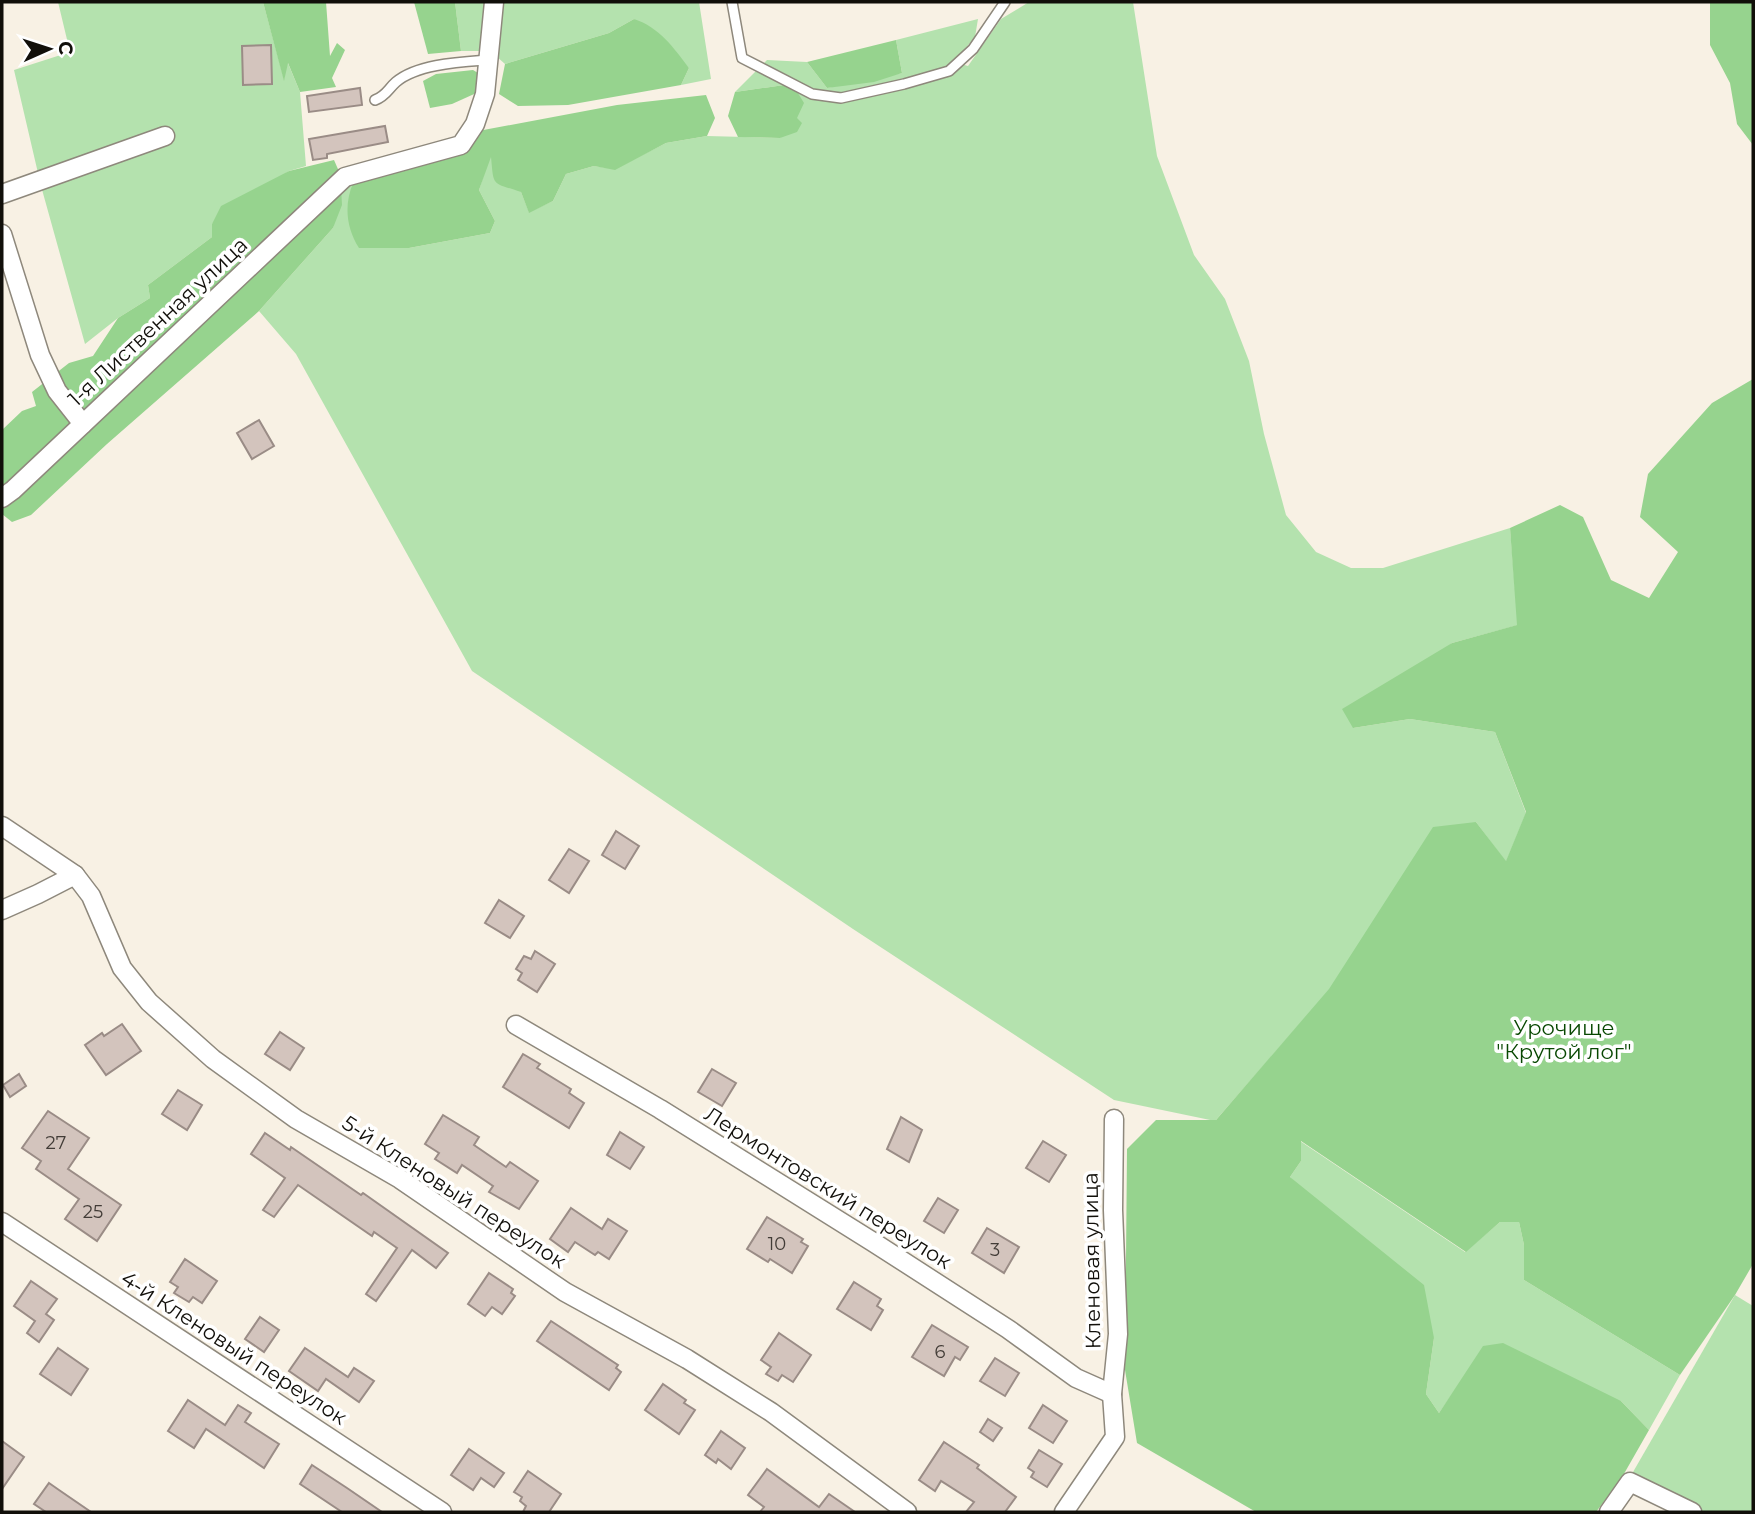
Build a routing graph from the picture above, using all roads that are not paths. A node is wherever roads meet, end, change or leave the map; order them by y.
1 (494, 2) edge
2 (732, 2) edge
3 (1005, 2) edge
4 (487, 60) junction
5 (375, 100) dead end
6 (165, 136) dead end
7 (2, 194) edge
8 (2, 234) edge
9 (83, 424) junction
10 (2, 498) edge
11 (2, 826) edge
12 (75, 875) junction
13 (2, 910) edge
14 (516, 1025) dead end
15 (1114, 1119) dead end
16 (2, 1222) edge
17 (1112, 1394) junction
18 (442, 1512) edge
19 (907, 1512) edge
20 (1064, 1512) edge
21 (1609, 1512) edge
22 (1692, 1512) edge

1 - 4 street
2 - 3 lane
4 - 5 lane
4 - 9 street, 1-я Лиственная улица
6 - 7 street
8 - 9 street
9 - 10 street, 1-я Лиственная улица
11 - 12 street, 5-й Кленовый переулок
12 - 13 street
12 - 19 street, 5-й Кленовый переулок
14 - 17 street, Лермонтовский переулок
15 - 17 street, Кленовая улица
16 - 18 street, 4-й Кленовый переулок
17 - 20 street, Кленовая улица
21 - 22 street

